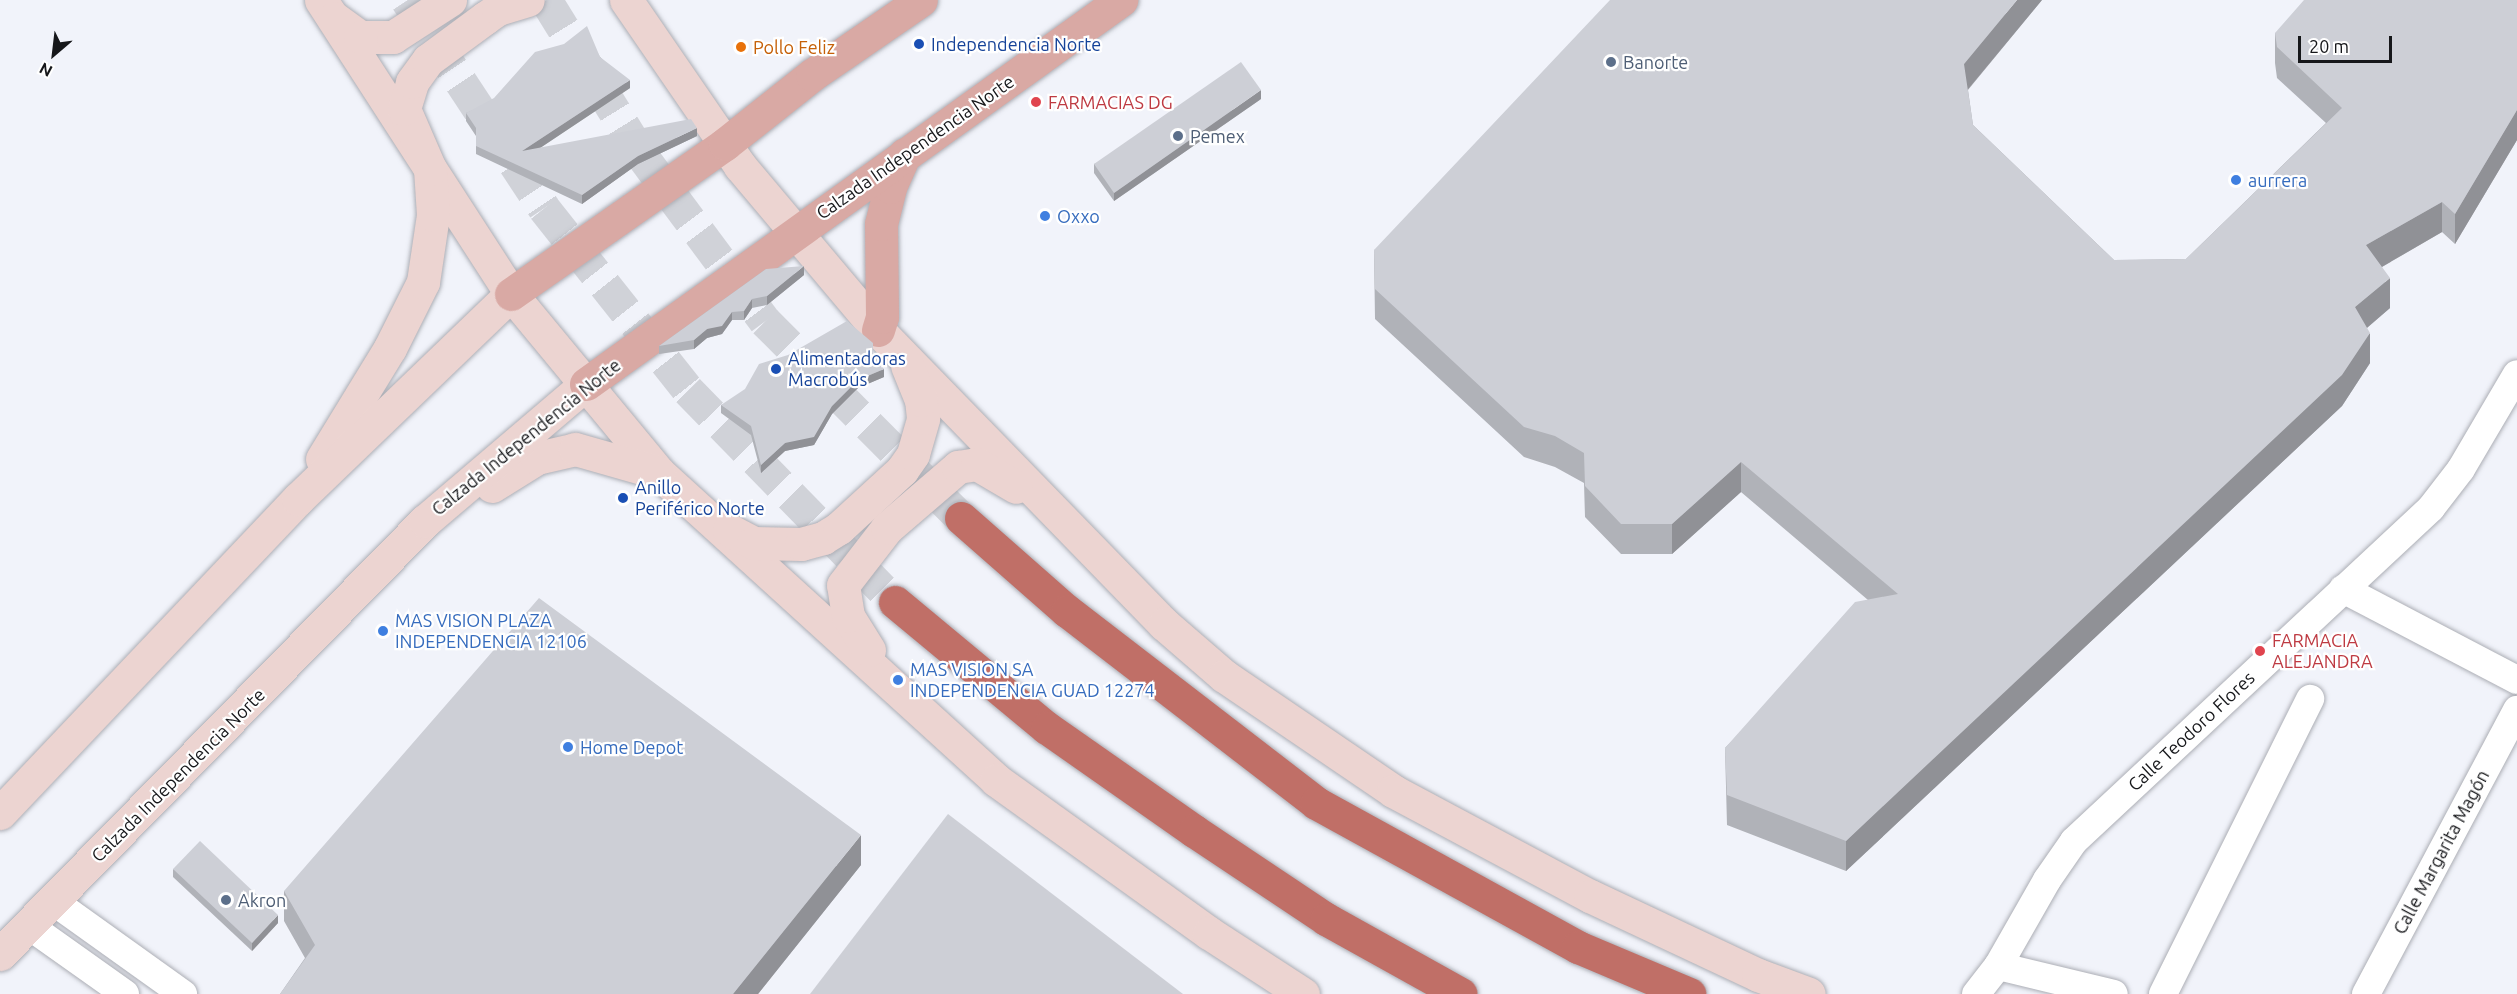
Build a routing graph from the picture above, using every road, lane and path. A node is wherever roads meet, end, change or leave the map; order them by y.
1 (450, 0) edge
2 (528, 0) edge
3 (603, 0) edge
4 (626, 0) edge
5 (921, 0) edge
6 (1121, 0) edge
7 (327, 8) edge
8 (646, 28) junction
9 (725, 144) junction
10 (905, 154) junction
11 (430, 169) junction
12 (796, 231) junction
13 (511, 294) junction
14 (878, 330) junction
15 (903, 357) junction
16 (2517, 374) edge
17 (586, 384) junction
18 (658, 473) junction
19 (298, 499) junction
20 (962, 518) tunnel mouth
21 (709, 520) junction
22 (1065, 520) junction
23 (425, 521) junction
24 (2343, 589) junction
25 (896, 602) tunnel mouth
26 (2517, 680) edge
27 (893, 684) junction
28 (2310, 699) dead end
29 (2517, 710) edge
30 (0, 813) edge
31 (53, 900) junction
32 (28, 925) junction
33 (0, 954) edge
34 (1998, 966) junction
35 (125, 994) edge
36 (183, 994) edge
37 (1304, 994) edge
38 (1461, 994) edge
39 (1689, 994) edge
40 (1809, 994) edge
41 (1976, 994) edge
42 (2114, 994) edge
43 (2163, 994) edge
44 (2366, 994) edge

1 - 7 street
2 - 11 street
3 - 8 street
4 - 8 street
5 - 9 main road
6 - 10 main road, Calzada Independencia Norte
7 - 11 street
8 - 9 street
9 - 12 street
9 - 13 main road
10 - 12 main road, Calzada Independencia Norte
10 - 14 main road
11 - 13 street
11 - 19 street
12 - 14 street
12 - 17 main road, Calzada Independencia Norte
13 - 17 street
13 - 19 street
14 - 15 street
15 - 21 street
15 - 22 street
16 - 24 street, Calle Teodoro Flores
17 - 18 street
17 - 23 street, Calzada Independencia Norte
18 - 21 street
18 - 23 street
19 - 30 street
20 - 39 highway
21 - 27 street
22 - 27 street
22 - 40 street
23 - 31 street, Calzada Independencia Norte
24 - 26 street
24 - 34 street, Calle Teodoro Flores
25 - 38 highway
27 - 37 street
28 - 43 street
29 - 44 street, Calle Margarita Magón
31 - 32 street, Calzada Independencia Norte
31 - 36 street
32 - 33 street, Calzada Independencia Norte
32 - 35 street
34 - 41 street, Calle Teodoro Flores
34 - 42 street

